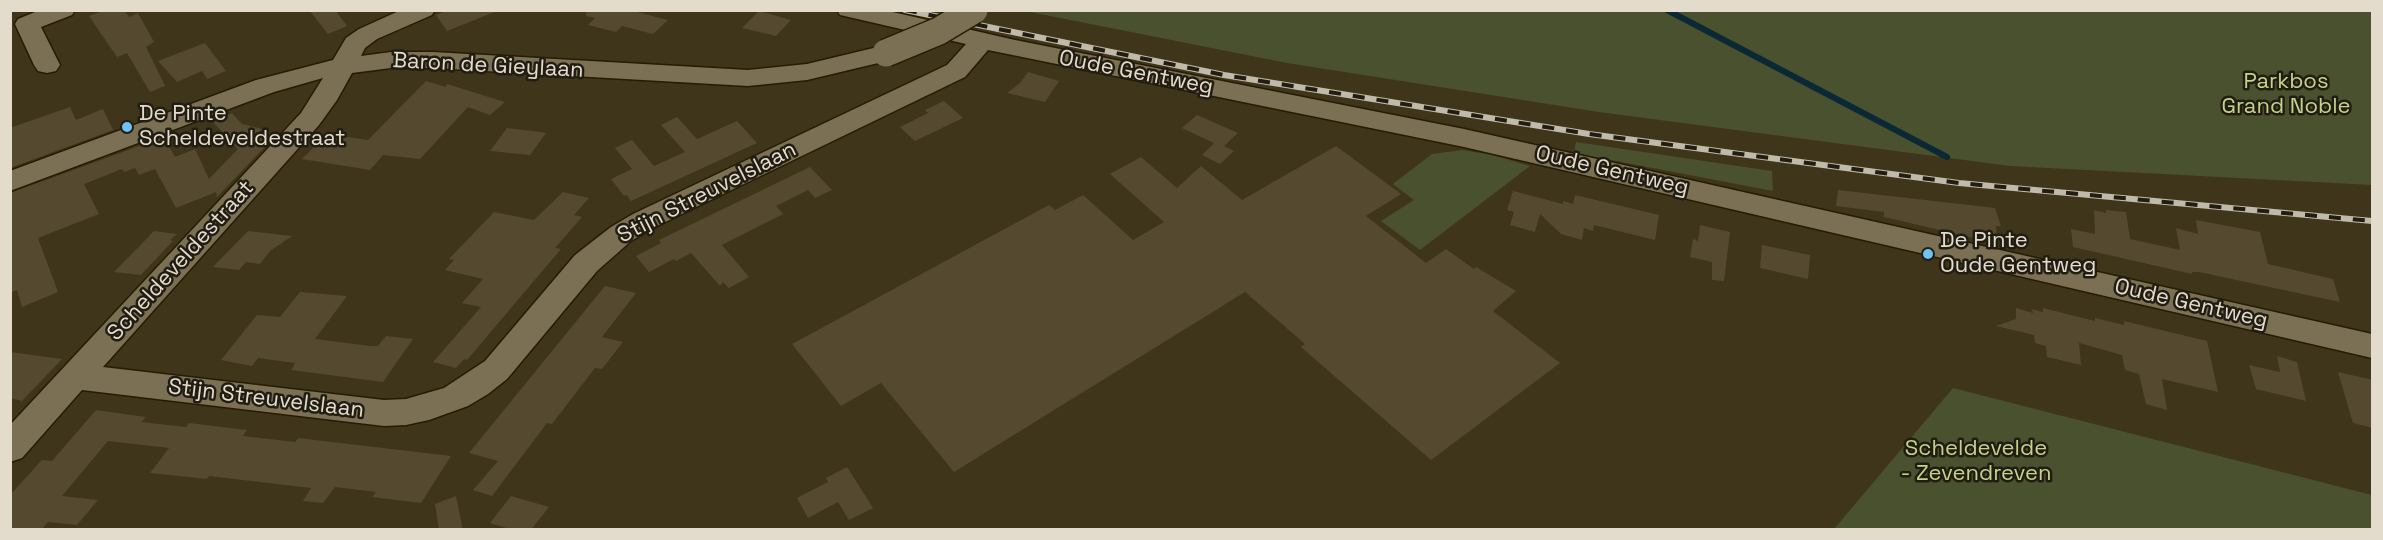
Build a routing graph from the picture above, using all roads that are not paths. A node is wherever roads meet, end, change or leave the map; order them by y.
1 (63, 10) edge
2 (423, 10) edge
3 (849, 10) edge
4 (974, 10) edge
5 (25, 17) edge
6 (982, 41) junction
7 (47, 65) dead end
8 (342, 66) junction
9 (10, 183) edge
10 (2373, 346) edge
11 (75, 377) junction
12 (10, 448) edge

1 - 5 street
2 - 8 street
3 - 6 street, Oude Gentweg
4 - 8 street, Baron de Gieylaan, bridge
5 - 7 street
6 - 10 street, Oude Gentweg
6 - 11 street, Stijn Streuvelslaan
8 - 9 street, Baron de Gieylaan
8 - 11 street, Scheldeveldestraat
11 - 12 street, Scheldeveldestraat

